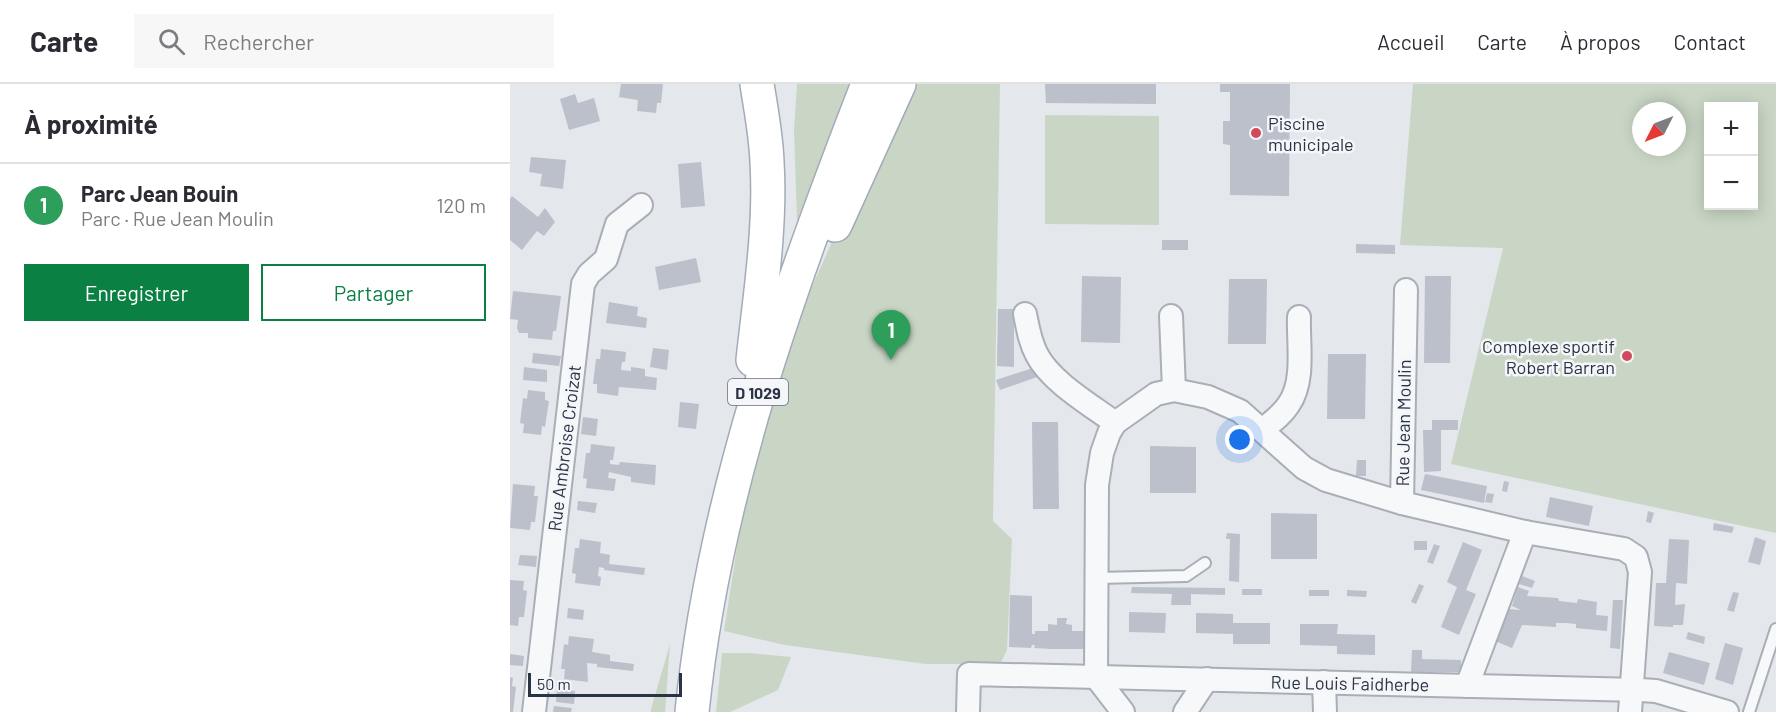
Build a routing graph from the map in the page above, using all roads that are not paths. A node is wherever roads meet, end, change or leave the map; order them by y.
1 (868, 84) edge
2 (899, 84) edge
3 (759, 88) edge
4 (641, 205) dead end
5 (1406, 290) dead end
6 (1025, 314) dead end
7 (1171, 316) dead end
8 (1299, 317) dead end
9 (765, 367) junction
10 (1174, 390) junction
11 (1115, 423) junction
12 (1262, 430) junction
13 (744, 443) junction
14 (1402, 503) junction
15 (1525, 532) junction
16 (1205, 563) dead end
17 (1097, 578) junction
18 (1776, 629) edge
19 (1096, 677) junction
20 (1207, 680) junction
21 (1324, 682) junction
22 (1467, 686) junction
23 (1631, 701) edge
24 (534, 712) edge
25 (692, 712) edge
26 (968, 712) edge
27 (1123, 712) edge
28 (1185, 712) edge
29 (1325, 712) edge
30 (1727, 712) edge
31 (1749, 712) edge

1 - 9 main road, D 1029
2 - 9 main road
3 - 13 main road
4 - 24 street, Rue Ambroise Croizat
5 - 14 street, Rue Jean Moulin
6 - 11 street
7 - 10 street
8 - 12 street
9 - 13 main road, D 1029
10 - 11 street
10 - 12 street, Rue Jean Moulin
11 - 17 street
12 - 14 street, Rue Jean Moulin
13 - 25 main road, D 1029
14 - 15 street
15 - 22 street
15 - 23 street
16 - 17 lane
17 - 19 street
18 - 31 lane
19 - 20 street, Rue Louis Faidherbe
19 - 26 street, Rue Louis Faidherbe
19 - 27 street
20 - 21 street, Rue Louis Faidherbe
20 - 28 street
21 - 22 street, Rue Louis Faidherbe
21 - 29 street
22 - 23 street, Rue Louis Faidherbe
23 - 30 street, Rue Louis Faidherbe

